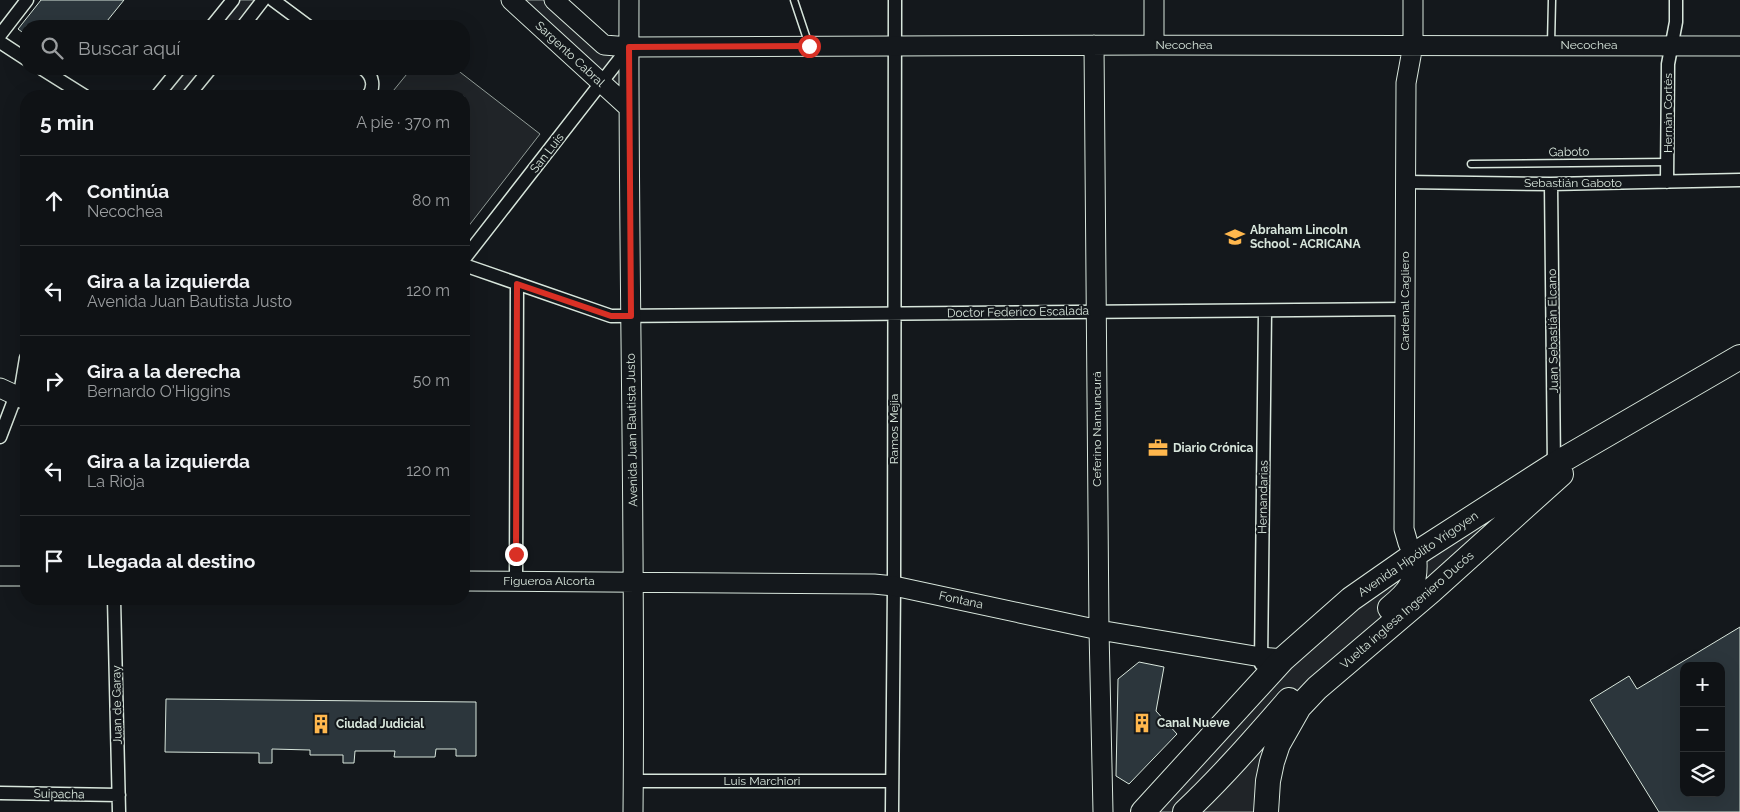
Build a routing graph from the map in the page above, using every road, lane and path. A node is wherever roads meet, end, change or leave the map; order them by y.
1 (27, 0) edge
2 (233, 0) edge
3 (263, 0) edge
4 (273, 0) edge
5 (511, 0) edge
6 (554, 0) edge
7 (629, 0) edge
8 (794, 0) edge
9 (895, 0) edge
10 (1154, 0) edge
11 (1413, 0) edge
12 (1552, 0) edge
13 (1676, 0) edge
14 (217, 20) edge
15 (248, 20) edge
16 (300, 20) edge
17 (0, 35) edge
18 (0, 42) edge
19 (1551, 44) junction
20 (1094, 45) junction
21 (1154, 45) junction
22 (1413, 45) junction
23 (809, 46) junction
24 (894, 46) junction
25 (1672, 46) junction
26 (1740, 46) edge
27 (629, 47) junction
28 (20, 55) edge
29 (52, 75) edge
30 (174, 75) edge
31 (205, 75) edge
32 (370, 75) edge
33 (601, 83) junction
34 (76, 90) edge
35 (162, 90) edge
36 (193, 90) edge
37 (370, 90) edge
38 (629, 108) junction
39 (1668, 162) junction
40 (1471, 164) dead end
41 (1740, 180) edge
42 (1406, 182) junction
43 (1667, 182) junction
44 (1551, 184) junction
45 (470, 251) edge
46 (470, 267) edge
47 (517, 284) junction
48 (1405, 309) junction
49 (1096, 311) junction
50 (1265, 311) junction
51 (894, 313) junction
52 (631, 316) junction
53 (1740, 356) edge
54 (18, 391) edge
55 (0, 437) edge
56 (1555, 472) junction
57 (1414, 555) junction
58 (470, 569) edge
59 (0, 576) edge
60 (20, 576) edge
61 (470, 581) edge
62 (510, 581) junction
63 (634, 582) junction
64 (894, 586) junction
65 (114, 605) edge
66 (1099, 630) junction
67 (1272, 658) junction
68 (633, 781) junction
69 (892, 781) junction
70 (0, 793) edge
71 (119, 795) junction
72 (119, 812) edge
73 (633, 812) edge
74 (892, 812) edge
75 (1103, 812) edge
76 (1143, 812) edge
77 (1186, 812) edge
78 (1266, 812) edge

1 - 17 street
2 - 14 street
3 - 15 street
4 - 16 street
5 - 33 main road, Sargento Cabral
6 - 27 main road, Necochea
7 - 27 main road, Avenida Juan Bautista Justo
8 - 23 lane
9 - 24 street, Ramos Mejia
10 - 21 main road
11 - 22 main road, Cardenal Cagliero
12 - 19 lane
13 - 25 street, Hernán Cortés
18 - 28 street
19 - 22 main road, Necochea
19 - 25 main road, Necochea
20 - 21 main road, Necochea
20 - 24 main road, Necochea
20 - 49 main road, Ceferino Namuncurá
21 - 22 main road, Necochea
22 - 42 main road, Cardenal Cagliero
23 - 24 main road, Necochea
23 - 27 main road, Necochea
24 - 51 street, Ramos Mejia
25 - 26 main road, Necochea
25 - 39 street, Hernán Cortés
27 - 33 street, San Luis
27 - 38 main road, Avenida Juan Bautista Justo
29 - 34 street
30 - 35 street
31 - 36 street
32 - 37 street
33 - 38 main road, Sargento Cabral
33 - 45 street, San Luis
38 - 52 main road, Avenida Juan Bautista Justo
39 - 40 lane, Gaboto
39 - 43 street, Hernán Cortés
41 - 43 street, Sebastián Gaboto
42 - 44 street, Sebastián Gaboto
42 - 48 main road, Cardenal Cagliero
43 - 44 street, Sebastián Gaboto
44 - 56 street, Juan Sebastián Elcano
46 - 47 street, Doctor Federico Escalada
47 - 52 street, Doctor Federico Escalada
47 - 62 street
48 - 50 street, Doctor Federico Escalada
48 - 57 main road, Cardenal Cagliero
49 - 50 street, Doctor Federico Escalada
49 - 51 street, Doctor Federico Escalada
49 - 66 main road, Ceferino Namuncurá
50 - 67 street, Hernandarias
51 - 52 street, Doctor Federico Escalada
51 - 64 street, Ramos Mejia
52 - 63 main road, Avenida Juan Bautista Justo
53 - 56 highway, Vuelta inglesa Ingeniero Ducós
54 - 55 street
56 - 57 highway, Avenida Hipólito Yrigoyen
56 - 78 highway, Vuelta inglesa Ingeniero Ducós
57 - 67 highway, Avenida Hipólito Yrigoyen
57 - 77 highway
58 - 62 main road
59 - 60 main road
61 - 62 main road, Figueroa Alcorta
62 - 63 main road, Figueroa Alcorta
63 - 64 main road, Fontana
63 - 68 main road, Avenida Juan Bautista Justo
64 - 66 main road, Fontana
64 - 69 street, Ramos Mejia
65 - 71 street, Juan de Garay
66 - 67 main road, Fontana
66 - 75 main road, Ceferino Namuncurá
67 - 76 highway, Avenida Hipólito Yrigoyen
68 - 69 street, Luis Marchiori
68 - 73 main road, Avenida Juan Bautista Justo
69 - 74 street, Ramos Mejia
70 - 71 street, Suipacha
71 - 72 street, Juan de Garay

